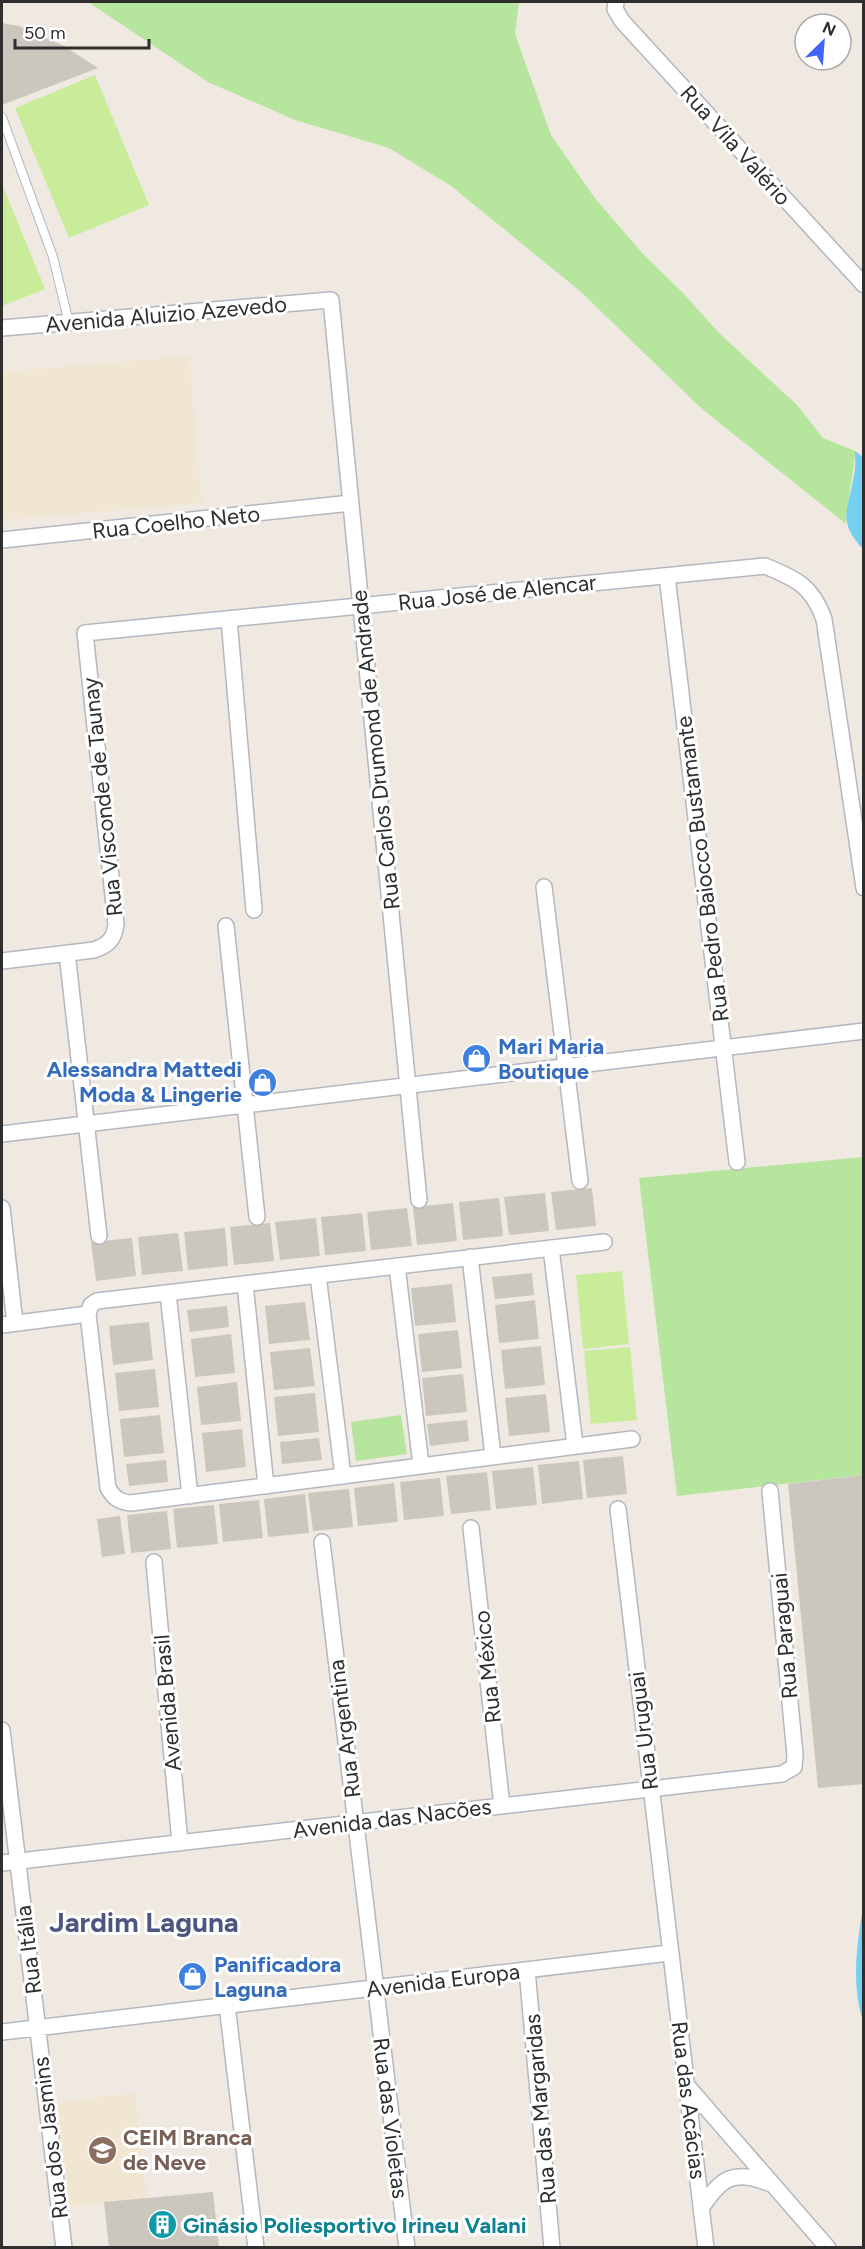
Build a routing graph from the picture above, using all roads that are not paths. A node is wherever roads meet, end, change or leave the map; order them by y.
1 (616, 2) edge
2 (2, 117) edge
3 (864, 285) edge
4 (331, 300) joint
5 (69, 322) junction
6 (2, 328) edge
7 (351, 503) junction
8 (2, 540) edge
9 (667, 576) junction
10 (361, 606) junction
11 (229, 619) junction
12 (85, 633) joint
13 (544, 887) dead end
14 (864, 888) edge
15 (254, 910) dead end
16 (226, 926) dead end
17 (67, 953) junction
18 (2, 961) edge
19 (864, 1031) edge
20 (724, 1047) junction
21 (566, 1066) junction
22 (408, 1085) junction
23 (245, 1105) junction
24 (86, 1124) junction
25 (2, 1134) edge
26 (737, 1162) dead end
27 (579, 1181) dead end
28 (419, 1200) dead end
29 (2, 1208) edge
30 (257, 1217) dead end
31 (99, 1236) dead end
32 (604, 1242) dead end
33 (551, 1248) junction
34 (470, 1257) junction
35 (397, 1266) junction
36 (318, 1275) junction
37 (245, 1284) junction
38 (168, 1293) junction
39 (88, 1314) junction
40 (8, 1324) edge
41 (632, 1439) dead end
42 (575, 1445) junction
43 (493, 1456) junction
44 (421, 1465) junction
45 (343, 1476) junction
46 (266, 1485) junction
47 (770, 1491) dead end
48 (190, 1496) junction
49 (618, 1509) dead end
50 (471, 1528) dead end
51 (322, 1542) dead end
52 (154, 1562) dead end
53 (2, 1730) edge
54 (782, 1774) joint
55 (650, 1789) junction
56 (502, 1806) junction
57 (355, 1823) junction
58 (180, 1843) junction
59 (17, 1861) junction
60 (2, 1863) edge
61 (669, 1953) junction
62 (527, 1970) junction
63 (374, 1988) junction
64 (227, 2005) junction
65 (37, 2028) junction
66 (2, 2032) edge
67 (689, 2088) junction
68 (773, 2186) junction
69 (702, 2207) junction
70 (64, 2247) edge
71 (256, 2247) edge
72 (407, 2247) edge
73 (552, 2247) edge
74 (706, 2247) edge
75 (828, 2247) edge

1 - 3 street, Rua Vila Valério
2 - 5 lane
4 - 5 street, Avenida Aluizio Azevedo
4 - 7 street, Rua Carlos Drumond de Andrade
5 - 6 street, Avenida Aluizio Azevedo
7 - 8 street, Rua Coelho Neto
7 - 10 street, Rua Carlos Drumond de Andrade
9 - 10 street, Rua José de Alencar
9 - 14 street, Rua José de Alencar
9 - 20 street, Rua Pedro Baiocco Bustamante
10 - 11 street, Rua José de Alencar
10 - 22 street, Rua Carlos Drumond de Andrade
11 - 12 street, Rua José de Alencar
11 - 15 street
12 - 17 street, Rua Visconde de Taunay
13 - 21 street
16 - 23 street
17 - 18 street
17 - 24 street
19 - 20 street
20 - 21 street
20 - 26 street, Rua Pedro Baiocco Bustamante
21 - 22 street
21 - 27 street
22 - 23 street
22 - 28 street, Rua Carlos Drumond de Andrade
23 - 24 street
23 - 30 street
24 - 25 street
24 - 31 street
29 - 40 street
32 - 33 street
33 - 34 street
33 - 42 street
34 - 35 street
34 - 43 street
35 - 36 street
35 - 44 street
36 - 37 street
36 - 45 street
37 - 38 street
37 - 46 street
38 - 39 street
38 - 48 street
39 - 40 street
39 - 48 street
41 - 42 street
42 - 43 street
43 - 44 street
44 - 45 street
45 - 46 street
46 - 48 street
47 - 54 street, Rua Paraguai
49 - 55 street, Rua Uruguai
50 - 56 street, Rua México
51 - 57 street, Rua Argentina
52 - 58 street, Avenida Brasil
53 - 59 street, Rua Itália
54 - 55 street, Avenida das Nacões
55 - 56 street, Avenida das Nacões
55 - 61 street, Rua Uruguai
56 - 57 street, Avenida das Nacões
57 - 58 street, Avenida das Nacões
57 - 63 street, Rua Argentina
58 - 59 street, Avenida das Nacões
59 - 60 street, Avenida das Nacões
59 - 65 street, Rua Itália
61 - 62 street, Avenida Europa
61 - 67 street, Rua das Acácias
62 - 63 street, Avenida Europa
62 - 73 street, Rua das Margaridas
63 - 64 street, Avenida Europa
63 - 72 street, Rua das Violetas
64 - 65 street, Avenida Europa
64 - 71 street
65 - 66 street, Avenida Europa
65 - 70 street, Rua dos Jasmins
67 - 68 street
67 - 69 street, Rua das Acácias
68 - 69 street
68 - 75 street
69 - 74 street, Rua das Acácias

